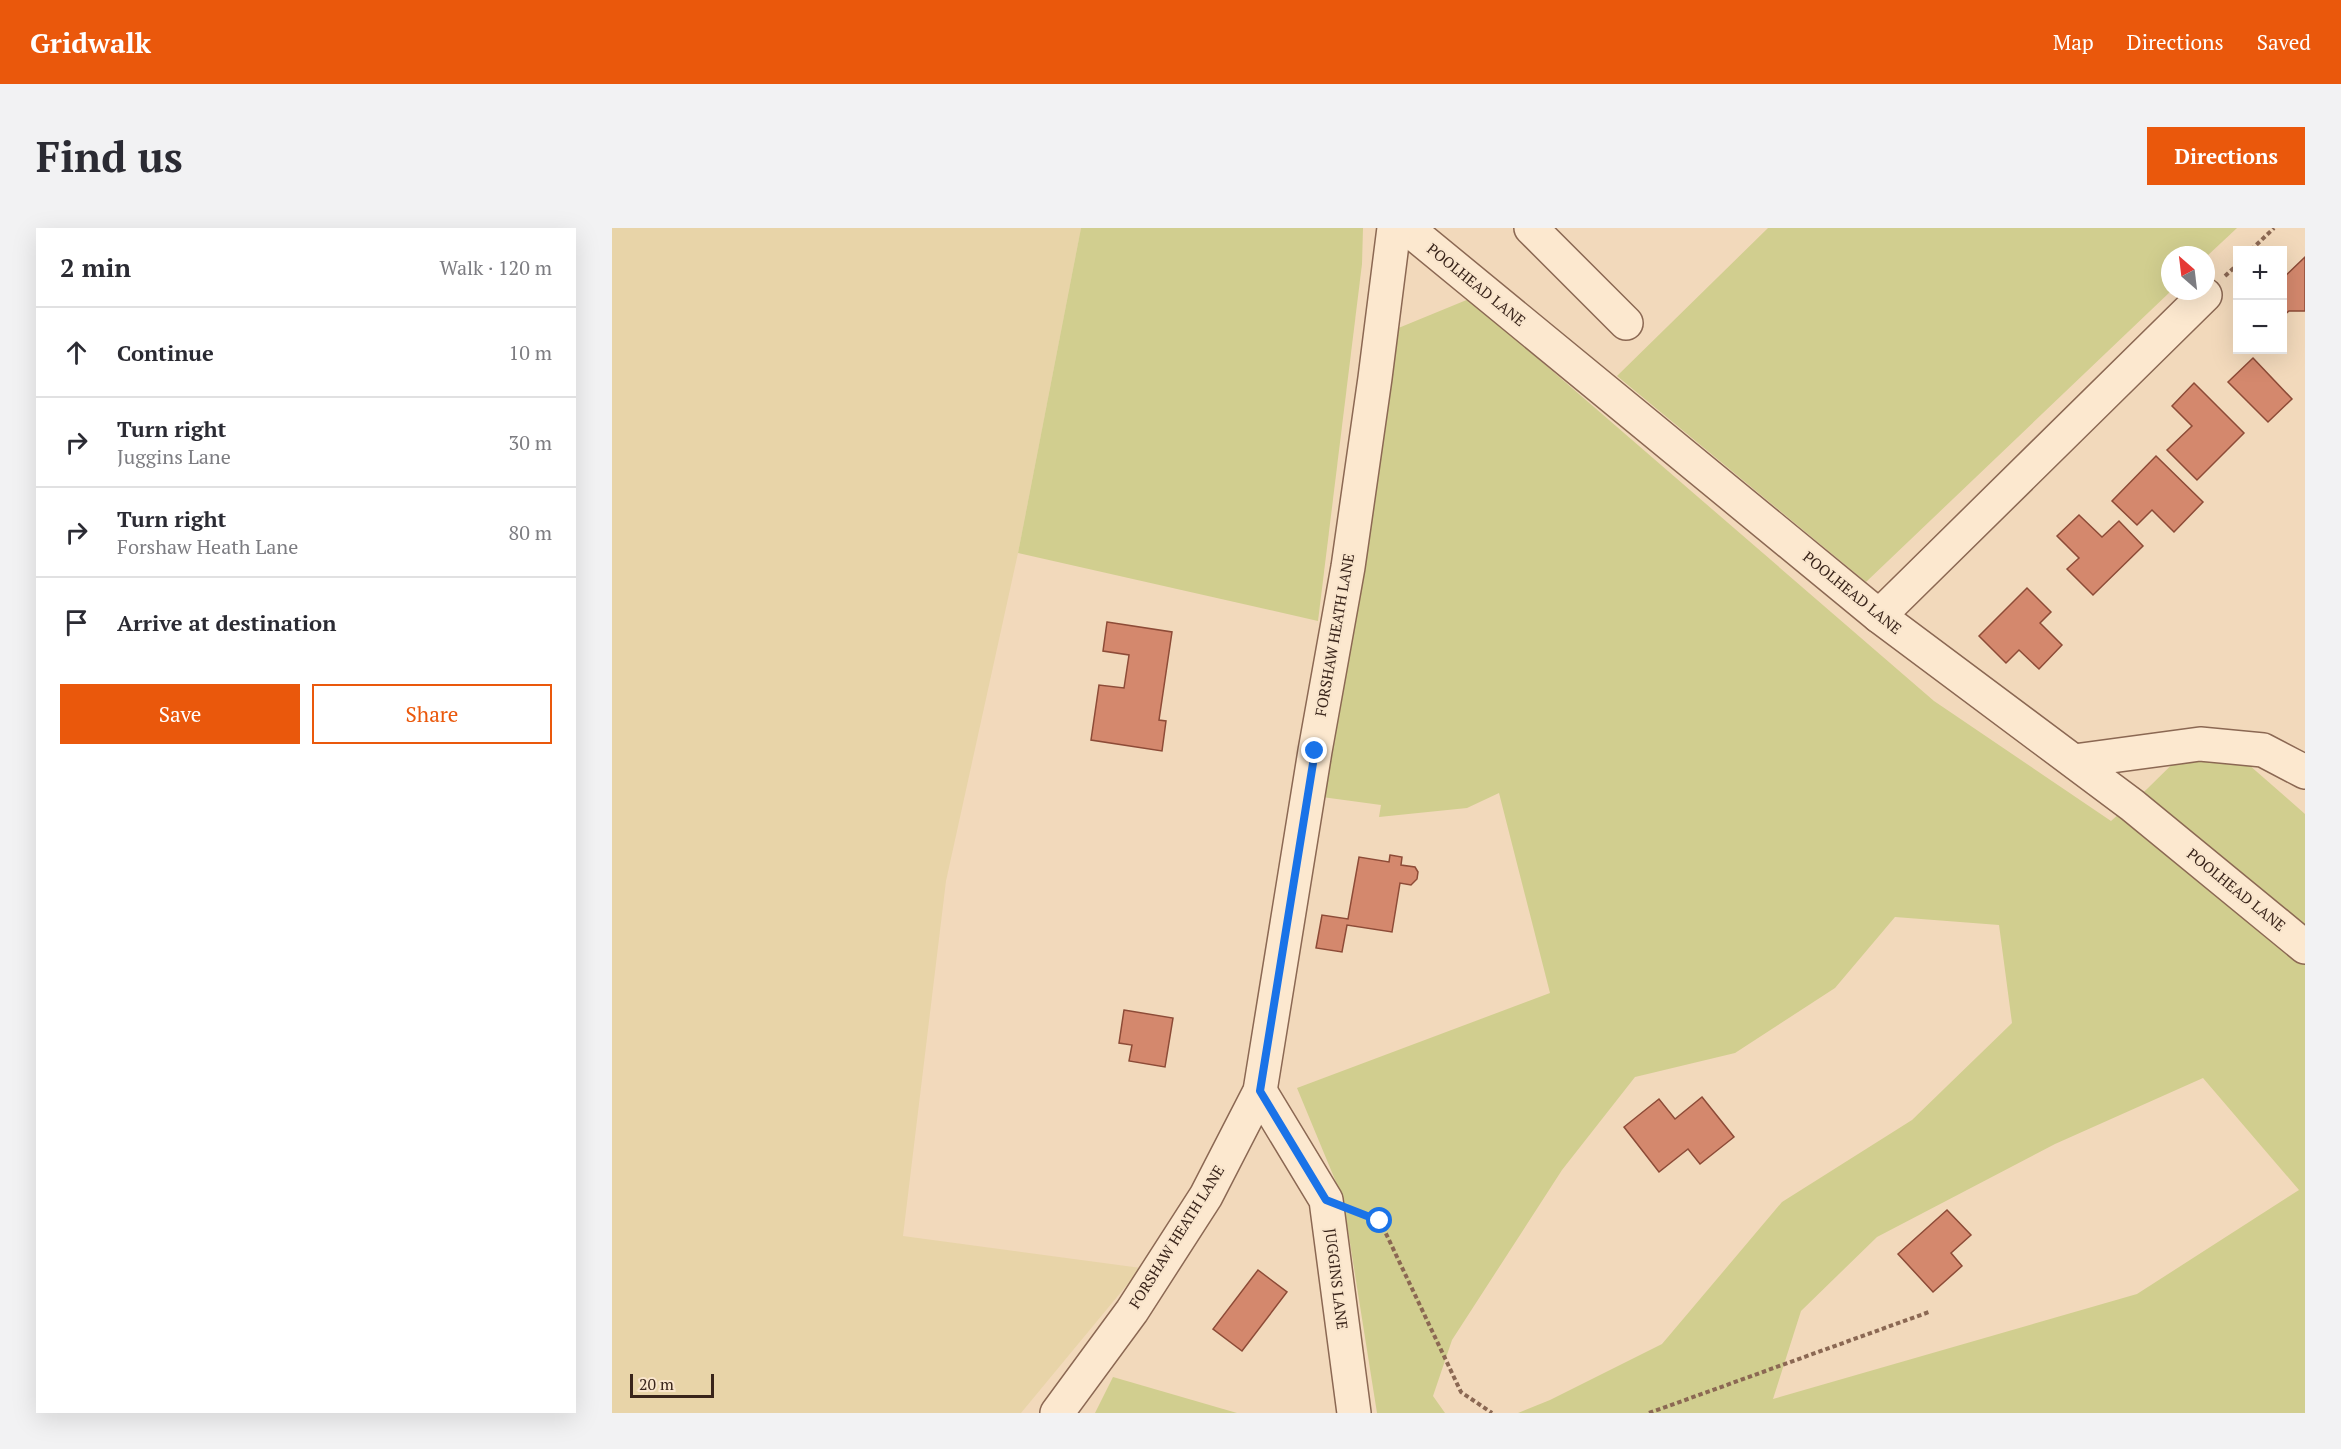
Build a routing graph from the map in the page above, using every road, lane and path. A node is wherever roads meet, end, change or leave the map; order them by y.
1 (1394, 228) edge
2 (1407, 228) edge
3 (1531, 228) edge
4 (2274, 228) edge
5 (2255, 246) edge
6 (2200, 300) edge
7 (1626, 323) dead end
8 (1879, 616) junction
9 (2074, 761) junction
10 (2305, 772) edge
11 (2305, 946) edge
12 (1260, 1091) junction
13 (1326, 1200) junction
14 (1929, 1312) dead end
15 (1057, 1413) edge
16 (1354, 1413) edge
17 (1492, 1413) edge
18 (1649, 1413) edge

1 - 12 street, FORSHAW HEATH LANE
2 - 8 street, POOLHEAD LANE
3 - 7 street
4 - 5 path
6 - 8 street
8 - 9 street, POOLHEAD LANE
9 - 10 street
9 - 11 street, POOLHEAD LANE
12 - 13 street, JUGGINS LANE
12 - 15 street, FORSHAW HEATH LANE
13 - 16 street, JUGGINS LANE
13 - 17 path
14 - 18 path

